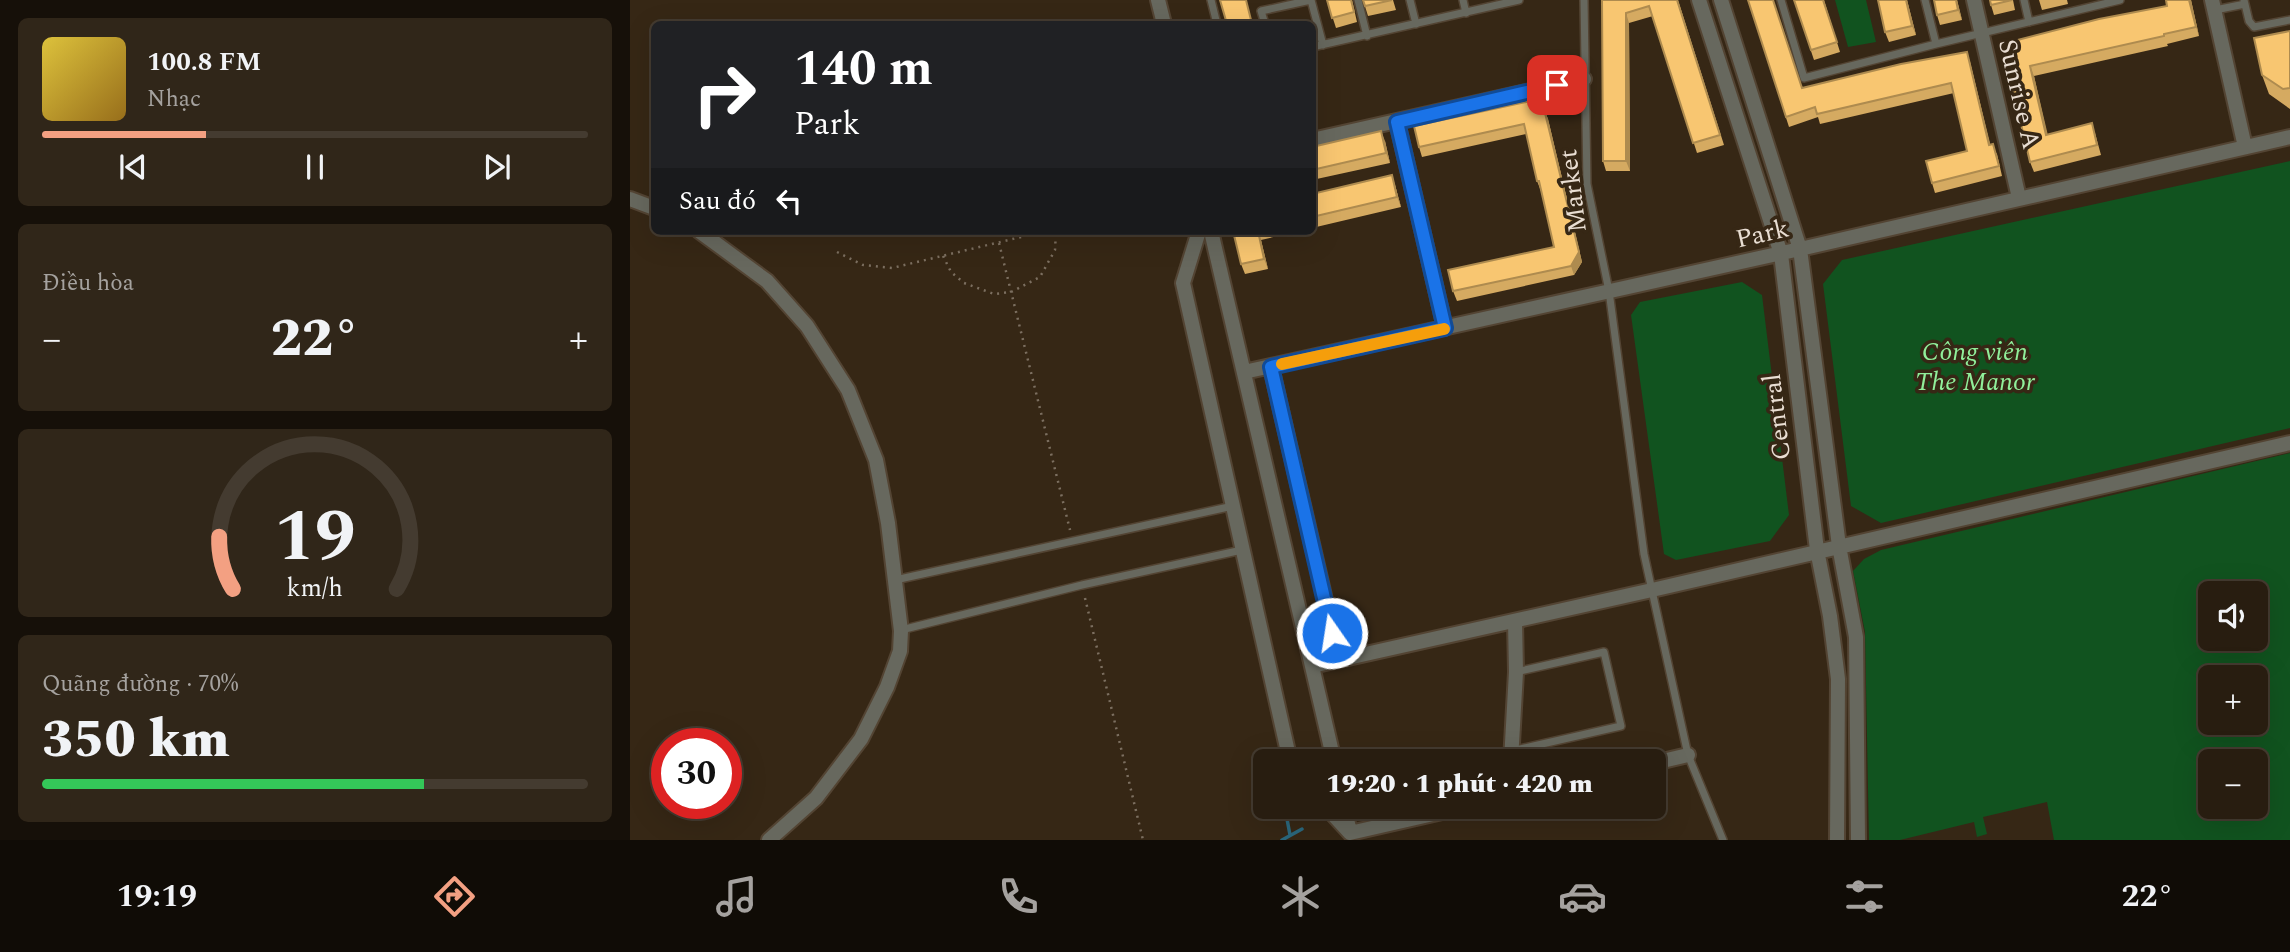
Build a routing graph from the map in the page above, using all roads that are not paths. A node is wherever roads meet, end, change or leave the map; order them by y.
1 (1158, 0) edge
2 (1211, 0) edge
3 (1358, 0) edge
4 (1410, 0) edge
5 (1464, 0) edge
6 (1519, 0) edge
7 (1584, 0) edge
8 (1699, 0) edge
9 (1721, 0) edge
10 (1781, 0) edge
11 (1925, 0) edge
12 (1974, 0) edge
13 (2024, 0) edge
14 (2120, 0) edge
15 (2245, 2) edge
16 (2213, 5) edge
17 (1466, 13) junction
18 (2290, 20) edge
19 (1163, 21) edge
20 (1216, 21) edge
21 (1264, 21) edge
22 (2029, 22) junction
23 (1416, 24) junction
24 (1982, 33) junction
25 (1367, 36) junction
26 (1936, 44) junction
27 (1323, 45) junction
28 (1316, 46) edge
29 (1584, 79) junction
30 (1397, 122) junction
31 (2290, 137) edge
32 (1316, 139) edge
33 (2245, 147) junction
34 (2019, 198) junction
35 (630, 199) edge
36 (651, 207) edge
37 (704, 235) edge
38 (1198, 235) edge
39 (1212, 235) edge
40 (1801, 249) junction
41 (1781, 254) junction
42 (1609, 291) junction
43 (1445, 328) junction
44 (1271, 367) junction
45 (1244, 372) junction
46 (2290, 443) edge
47 (1233, 506) junction
48 (1839, 546) junction
49 (1242, 550) junction
50 (1816, 551) junction
51 (894, 580) junction
52 (1652, 590) junction
53 (1515, 621) junction
54 (901, 631) junction
55 (1339, 660) junction
56 (1312, 666) junction
57 (1516, 672) junction
58 (1287, 749) edge
59 (1331, 749) edge
60 (1511, 749) edge
61 (1537, 749) edge
62 (1688, 755) junction
63 (1666, 760) edge
64 (1336, 819) edge
65 (1417, 819) edge
66 (1351, 836) edge
67 (769, 840) edge
68 (1723, 840) edge
69 (1837, 840) edge
70 (1858, 840) edge

1 - 19 street
2 - 20 lane
3 - 25 lane
4 - 23 lane
5 - 17 lane
6 - 17 lane
7 - 29 lane, Market
8 - 41 street, Central
9 - 40 street, Central
10 - 26 lane
11 - 26 lane
12 - 24 street, Sunrise A
13 - 22 lane
14 - 22 lane
15 - 16 lane
15 - 18 lane
16 - 33 street
17 - 23 lane
21 - 27 lane
22 - 24 lane
23 - 25 lane
24 - 26 lane
24 - 34 street, Sunrise A
25 - 27 lane
27 - 28 lane
29 - 30 street
29 - 42 lane, Market
30 - 32 street
30 - 43 street
31 - 33 street, Park
33 - 34 street, Park
34 - 40 street, Park
35 - 36 street
37 - 51 street
38 - 47 street
39 - 45 street
40 - 41 street, Park
40 - 48 street, Central
41 - 42 street, Park
41 - 50 street, Central
42 - 43 street, Park
42 - 52 lane, Market
43 - 44 street, Park
44 - 45 street, Park
44 - 55 street
45 - 56 street
46 - 48 street
47 - 49 street
47 - 51 lane
48 - 50 street
48 - 70 street, Central
49 - 54 lane
49 - 58 street
50 - 52 street
50 - 69 street, Central
51 - 54 street
52 - 53 street
52 - 62 lane, Market
53 - 55 street
53 - 57 street
54 - 67 street
55 - 56 street
56 - 59 street
57 - 60 street
57 - 61 lane
62 - 63 street
62 - 68 lane, Market
64 - 66 street
65 - 66 street

